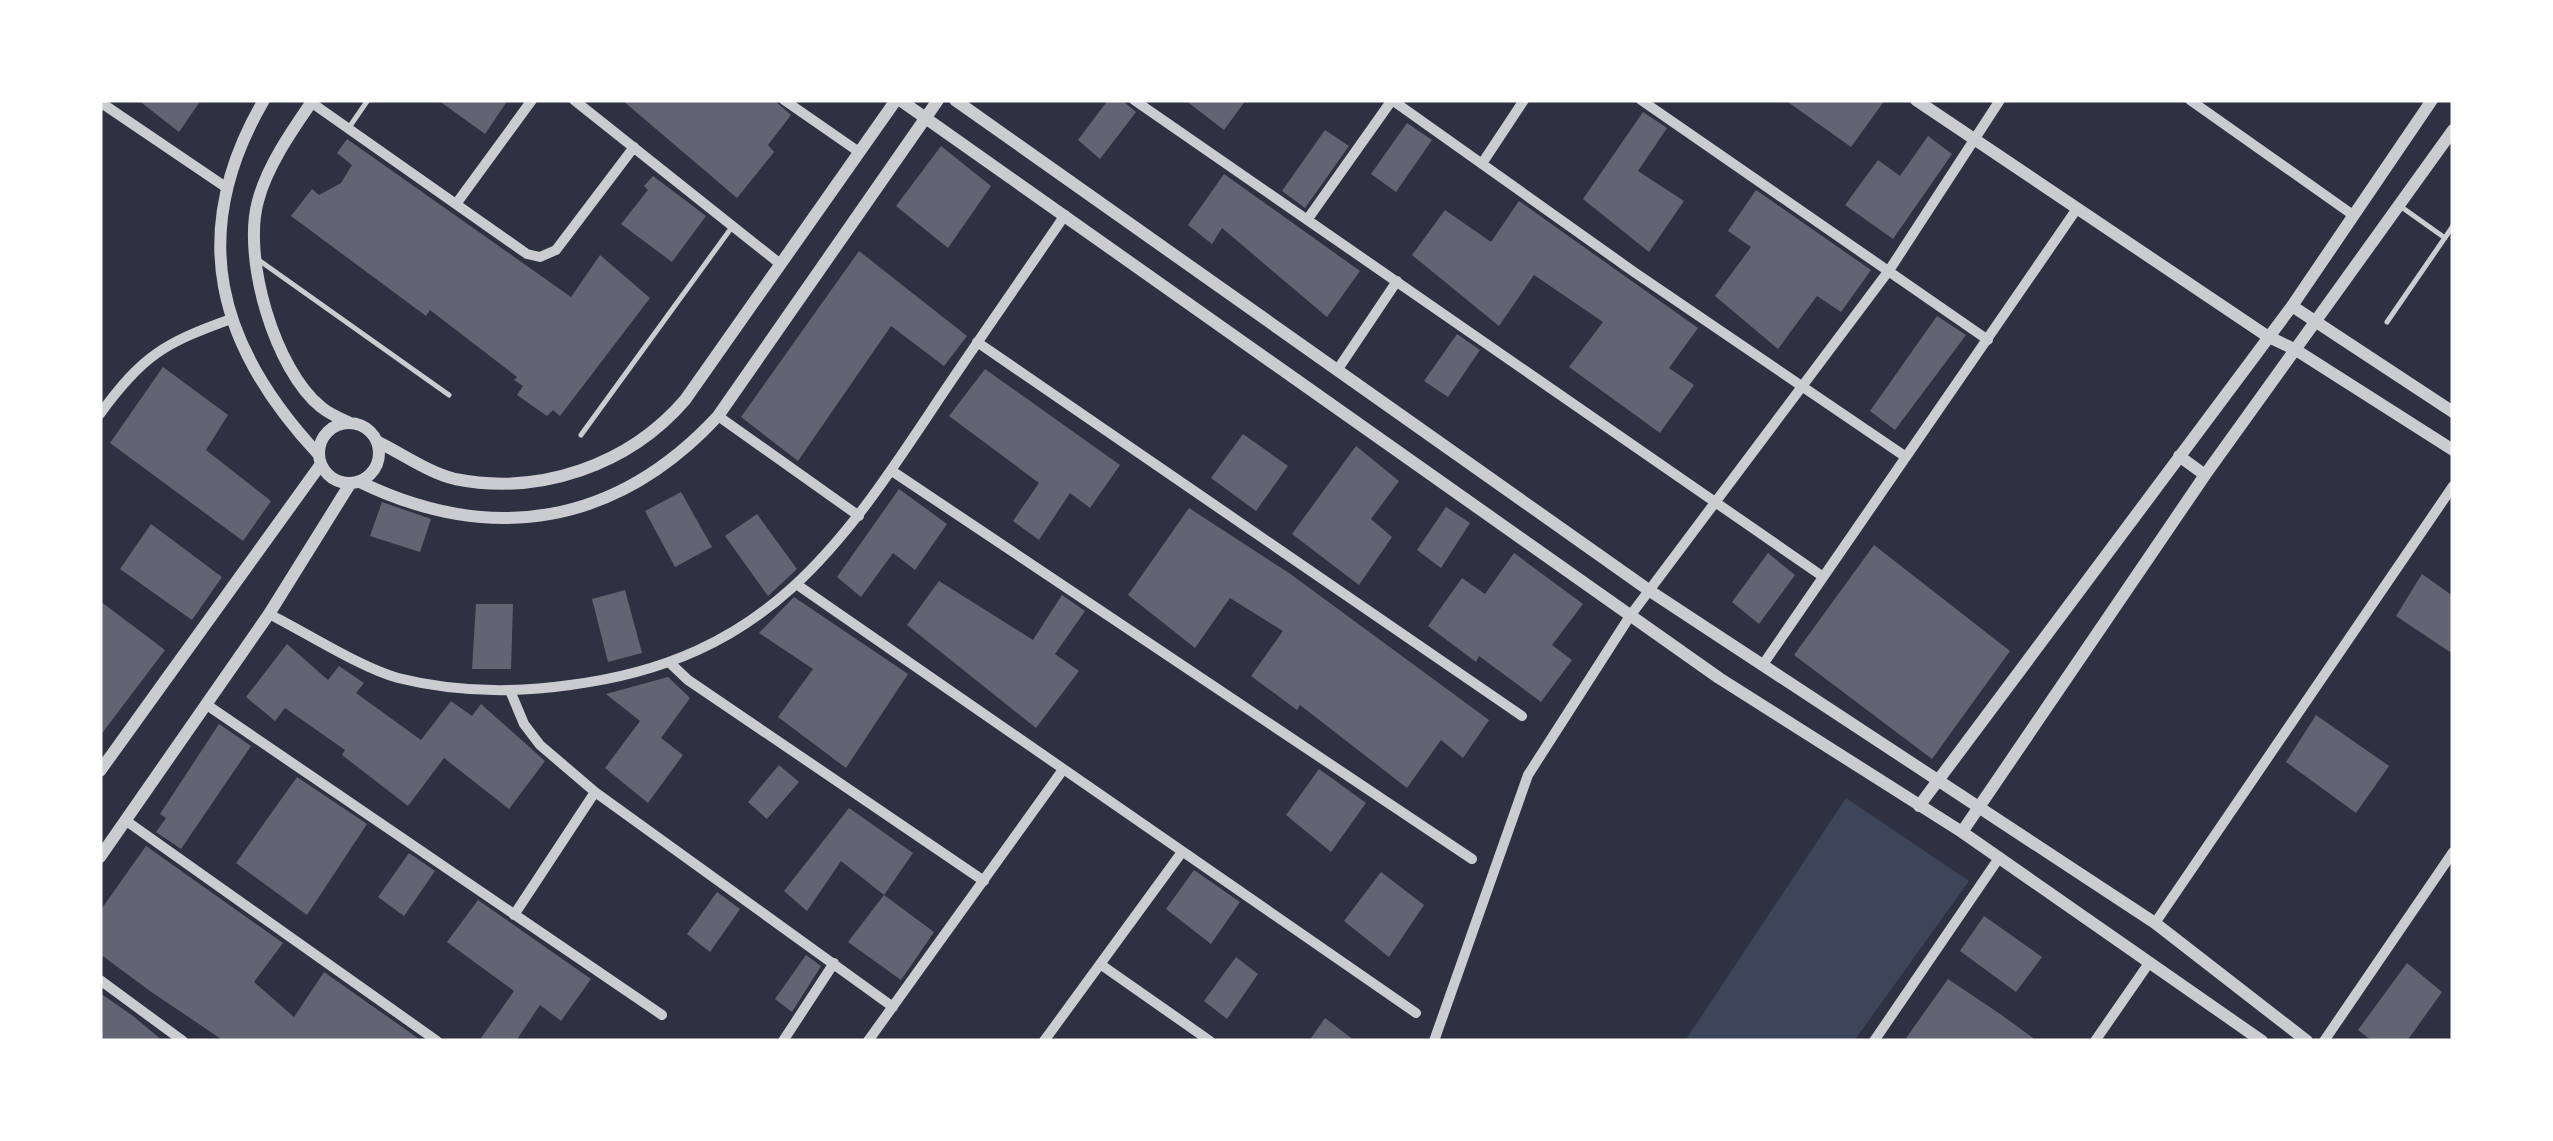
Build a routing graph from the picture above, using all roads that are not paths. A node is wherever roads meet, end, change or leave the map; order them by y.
1 (264, 100) edge
2 (368, 100) edge
3 (532, 100) edge
4 (574, 100) edge
5 (784, 100) edge
6 (898, 100) edge
7 (938, 100) edge
8 (954, 100) edge
9 (1134, 100) edge
10 (1392, 100) edge
11 (1524, 100) edge
12 (1641, 100) edge
13 (1916, 100) edge
14 (2000, 100) edge
15 (2190, 100) edge
16 (2432, 100) edge
17 (312, 101) edge
18 (100, 102) edge
19 (926, 118) junction
20 (348, 128) junction
21 (2453, 130) edge
22 (1976, 139) junction
23 (634, 147) junction
24 (859, 152) junction
25 (1483, 162) junction
26 (224, 186) junction
27 (456, 204) junction
28 (2400, 206) junction
29 (2076, 210) junction
30 (2353, 215) junction
31 (1066, 216) junction
32 (1307, 220) junction
33 (734, 225) junction
34 (2453, 226) edge
35 (2444, 238) junction
36 (256, 258) junction
37 (778, 262) junction
38 (1890, 269) junction
39 (1397, 282) junction
40 (2292, 306) junction
41 (230, 318) junction
42 (2387, 322) dead end
43 (2318, 323) junction
44 (2267, 336) junction
45 (1988, 340) junction
46 (977, 342) junction
47 (2296, 350) junction
48 (1338, 370) junction
49 (1805, 387) junction
50 (449, 395) dead end
51 (2453, 412) edge
52 (100, 414) edge
53 (718, 416) junction
54 (348, 422) junction
55 (581, 435) dead end
56 (378, 442) junction
57 (2453, 450) edge
58 (2179, 456) junction
59 (1906, 457) junction
60 (320, 459) junction
61 (892, 471) junction
62 (2205, 475) junction
63 (355, 483) junction
64 (2453, 486) edge
65 (1718, 503) junction
66 (859, 516) junction
67 (1822, 576) junction
68 (799, 586) junction
69 (1650, 591) junction
70 (270, 614) junction
71 (1630, 616) junction
72 (670, 663) junction
73 (1764, 663) junction
74 (512, 693) junction
75 (208, 706) junction
76 (1522, 716) dead end
77 (100, 771) edge
78 (1062, 771) junction
79 (1940, 782) junction
80 (595, 792) junction
81 (1920, 806) junction
82 (1979, 807) junction
83 (125, 820) junction
84 (1962, 832) junction
85 (1182, 852) junction
86 (2453, 852) edge
87 (100, 856) edge
88 (1999, 858) junction
89 (1472, 859) dead end
90 (2440, 873) junction
91 (984, 881) junction
92 (2453, 883) edge
93 (514, 914) junction
94 (2156, 924) junction
95 (834, 963) junction
96 (2150, 963) junction
97 (1100, 964) junction
98 (100, 980) edge
99 (893, 1007) junction
100 (1416, 1012) dead end
101 (662, 1016) dead end
102 (2272, 1016) junction
103 (2260, 1039) edge
104 (183, 1041) edge
105 (437, 1041) edge
106 (784, 1041) edge
107 (868, 1041) edge
108 (1044, 1041) edge
109 (1210, 1041) edge
110 (1434, 1041) edge
111 (1874, 1041) edge
112 (2094, 1041) edge
113 (2308, 1041) edge
114 (2324, 1041) edge

1 - 26 street
2 - 20 lane
3 - 27 street
4 - 23 street
5 - 24 street
6 - 19 street
6 - 24 street
7 - 19 street
8 - 48 street
9 - 32 street
10 - 25 street
10 - 32 street
11 - 25 street
12 - 38 street
13 - 22 street
14 - 22 street
15 - 30 street
16 - 30 street
17 - 20 street
17 - 36 street
18 - 26 street
19 - 31 street
19 - 53 street
20 - 27 street
21 - 28 street
22 - 29 street
22 - 38 street
23 - 27 street
23 - 33 street
24 - 37 street
25 - 49 street
26 - 41 street
28 - 35 lane
28 - 43 street
29 - 44 street
29 - 45 street
30 - 40 street
31 - 46 street
31 - 71 street
32 - 39 street
33 - 37 street
33 - 55 lane
34 - 35 lane
35 - 42 lane
36 - 50 lane
36 - 54 street
37 - 56 street
38 - 45 street
38 - 49 street
39 - 48 street
39 - 65 street
40 - 43 street
40 - 44 street
41 - 52 street
41 - 60 street
43 - 47 street
43 - 51 street
44 - 47 street
44 - 58 street
45 - 59 street
46 - 61 street
46 - 76 street
47 - 57 street
47 - 62 street
48 - 69 street
49 - 59 street
49 - 65 street
53 - 63 street
53 - 66 street
54 - 56 street
54 - 60 street
56 - 63 street
58 - 62 street
58 - 79 street
59 - 67 street
60 - 63 street
60 - 77 street
61 - 66 street
61 - 89 street
62 - 82 street
63 - 70 street
64 - 94 street
65 - 67 street
65 - 69 street
66 - 68 street
67 - 73 street
68 - 72 street
68 - 78 street
69 - 71 street
69 - 73 street
70 - 74 street
70 - 75 street
71 - 81 street
71 - 110 street
72 - 74 street
72 - 91 street
73 - 79 street
74 - 80 street
75 - 83 street
75 - 93 street
78 - 85 street
78 - 91 street
79 - 81 street
79 - 82 street
80 - 93 street
80 - 95 street
81 - 84 street
82 - 84 street
82 - 94 street
83 - 87 street
83 - 105 street
84 - 88 street
85 - 97 street
85 - 100 street
86 - 90 street
88 - 96 street
88 - 111 street
90 - 92 street
90 - 114 street
91 - 99 street
93 - 101 street
94 - 102 street
95 - 99 street
95 - 106 street
96 - 103 street
96 - 112 street
97 - 108 street
97 - 109 street
98 - 104 street
99 - 107 street
102 - 103 street
102 - 113 street

